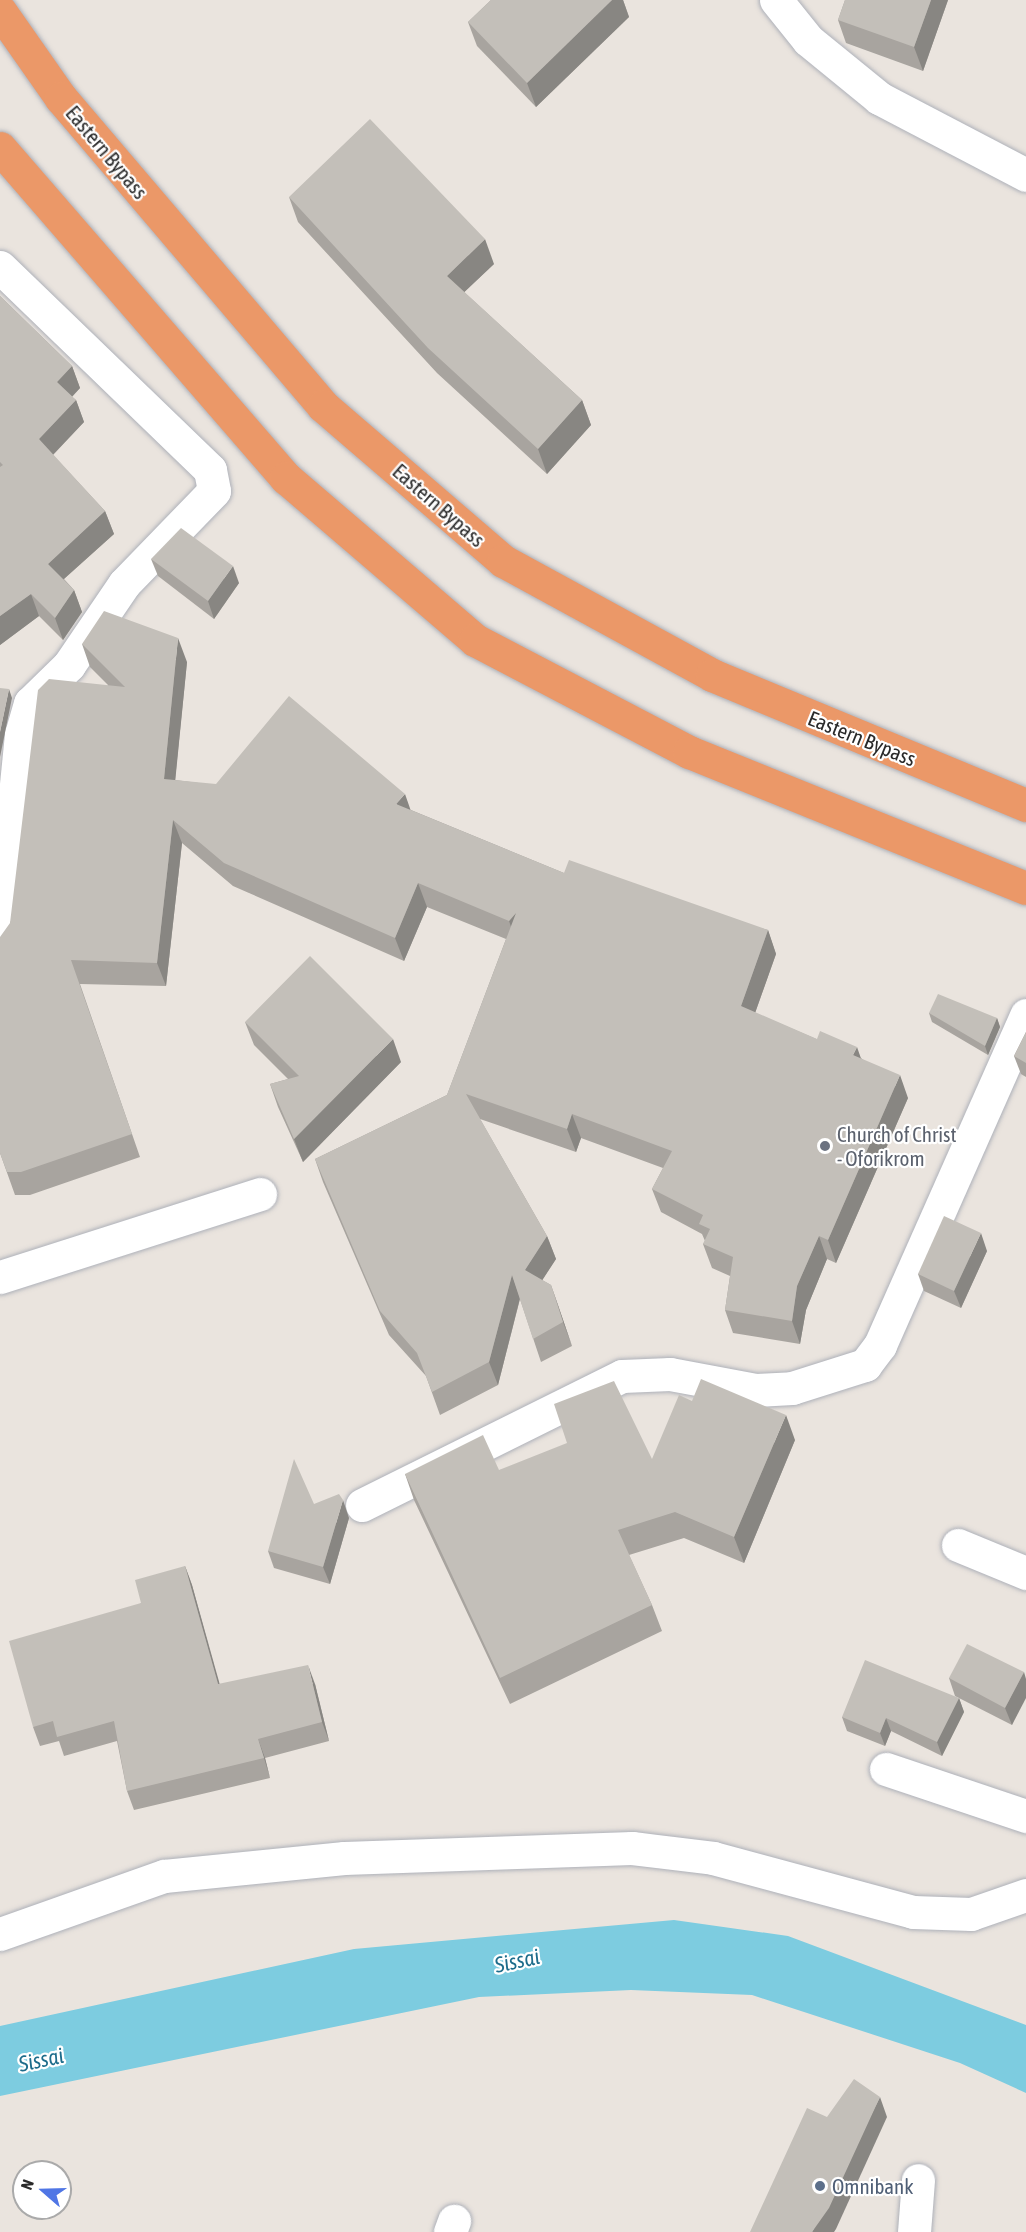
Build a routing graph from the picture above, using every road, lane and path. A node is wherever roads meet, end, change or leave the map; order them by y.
1 (776, 0) edge
2 (0, 11) edge
3 (0, 148) edge
4 (1026, 175) edge
5 (0, 267) edge
6 (1026, 805) edge
7 (1026, 888) edge
8 (0, 944) edge
9 (1026, 1015) edge
10 (260, 1194) dead end
11 (0, 1276) edge
12 (362, 1505) dead end
13 (957, 1545) dead end
14 (1026, 1573) edge
15 (886, 1769) dead end
16 (1026, 1816) edge
17 (1026, 1895) edge
18 (0, 1934) edge
19 (918, 2180) dead end
20 (914, 2232) edge

1 - 4 street
2 - 6 highway, Eastern Bypass
3 - 7 highway
5 - 8 street
9 - 12 street
10 - 11 street
13 - 14 street
15 - 16 street
17 - 18 street
19 - 20 street

